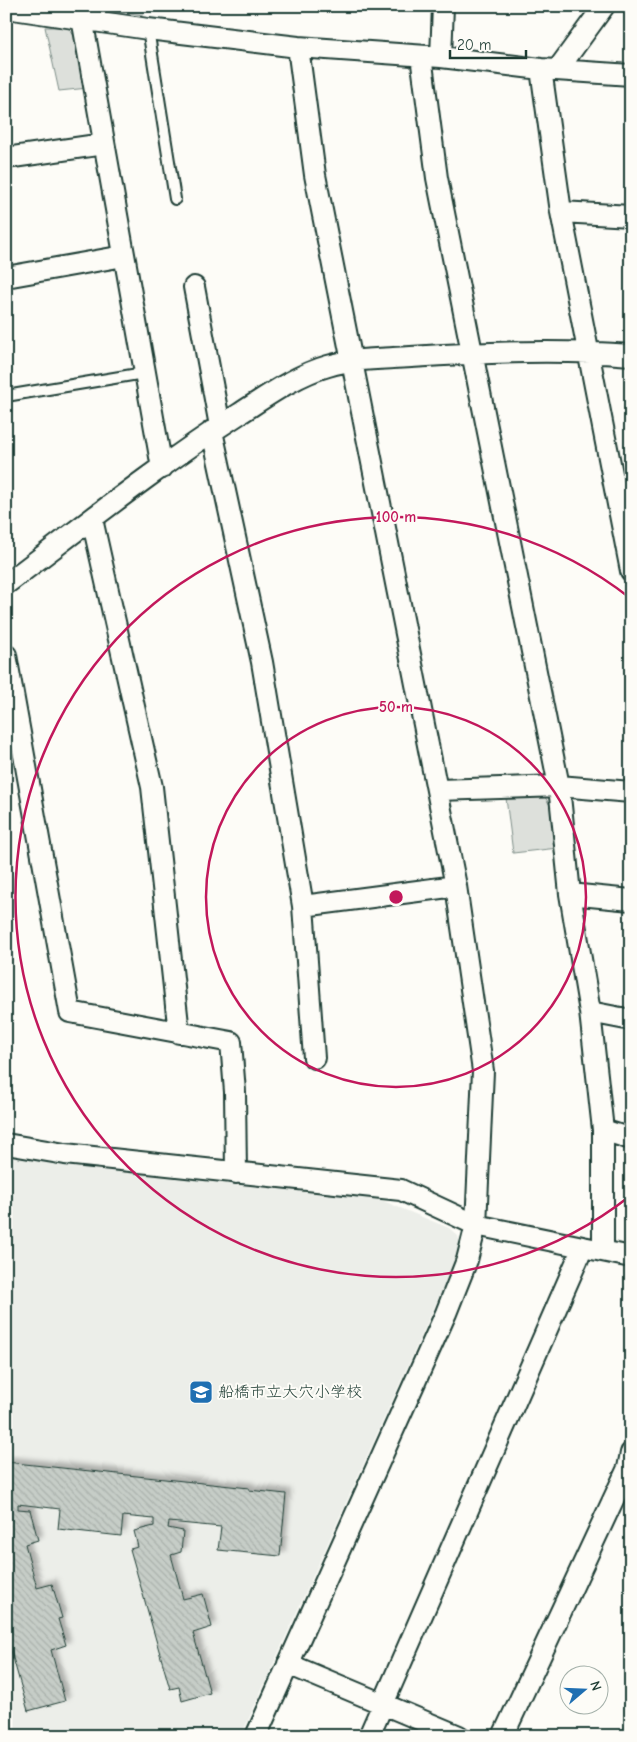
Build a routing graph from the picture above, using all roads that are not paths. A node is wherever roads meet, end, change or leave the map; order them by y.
1 (443, 6) edge
2 (604, 6) edge
3 (6, 8) edge
4 (82, 18) junction
5 (148, 29) junction
6 (298, 47) junction
7 (421, 56) junction
8 (442, 57) junction
9 (549, 69) junction
10 (631, 76) edge
11 (104, 144) junction
12 (6, 158) edge
13 (175, 199) dead end
14 (561, 212) junction
15 (631, 216) edge
16 (124, 256) junction
17 (6, 277) edge
18 (194, 287) dead end
19 (587, 351) junction
20 (472, 353) junction
21 (631, 355) edge
22 (352, 362) junction
23 (144, 374) junction
24 (6, 396) edge
25 (216, 429) junction
26 (162, 468) junction
27 (92, 519) junction
28 (631, 571) edge
29 (6, 584) edge
30 (6, 655) edge
31 (559, 786) junction
32 (438, 790) junction
33 (631, 792) edge
34 (456, 886) junction
35 (570, 894) junction
36 (631, 900) edge
37 (303, 906) junction
38 (590, 1012) junction
39 (631, 1020) edge
40 (179, 1032) junction
41 (314, 1058) dead end
42 (602, 1130) junction
43 (631, 1139) edge
44 (6, 1144) edge
45 (236, 1173) junction
46 (476, 1225) junction
47 (583, 1247) junction
48 (603, 1250) junction
49 (631, 1257) edge
50 (631, 1453) edge
51 (288, 1664) junction
52 (383, 1705) junction
53 (256, 1736) edge
54 (369, 1736) edge
55 (459, 1736) edge
56 (502, 1736) edge

1 - 8 street
2 - 9 street
3 - 4 street
4 - 5 street
4 - 11 street
5 - 6 street
5 - 13 lane
6 - 7 street
6 - 22 street
7 - 8 street
7 - 20 street
8 - 9 street
9 - 10 street
9 - 14 street
11 - 12 street
11 - 16 street
14 - 15 street
14 - 19 street
16 - 17 street
16 - 23 street
18 - 25 street
19 - 20 street
19 - 21 street
19 - 28 street
20 - 22 street
20 - 31 street
22 - 25 street
22 - 32 street
23 - 24 lane
23 - 26 street
25 - 26 street
25 - 37 street
26 - 27 street
27 - 29 street
27 - 40 street
30 - 40 street
31 - 32 street
31 - 33 street
31 - 35 street
32 - 34 street
34 - 37 street
34 - 46 street
35 - 36 street
35 - 38 street
37 - 41 street
38 - 39 street
38 - 42 street
40 - 45 street
42 - 43 street
42 - 48 street
44 - 45 street
45 - 46 street
46 - 47 street
46 - 51 street
47 - 48 street
47 - 52 street
48 - 49 street
50 - 56 street
51 - 52 street
51 - 53 street
52 - 54 street
52 - 55 street

